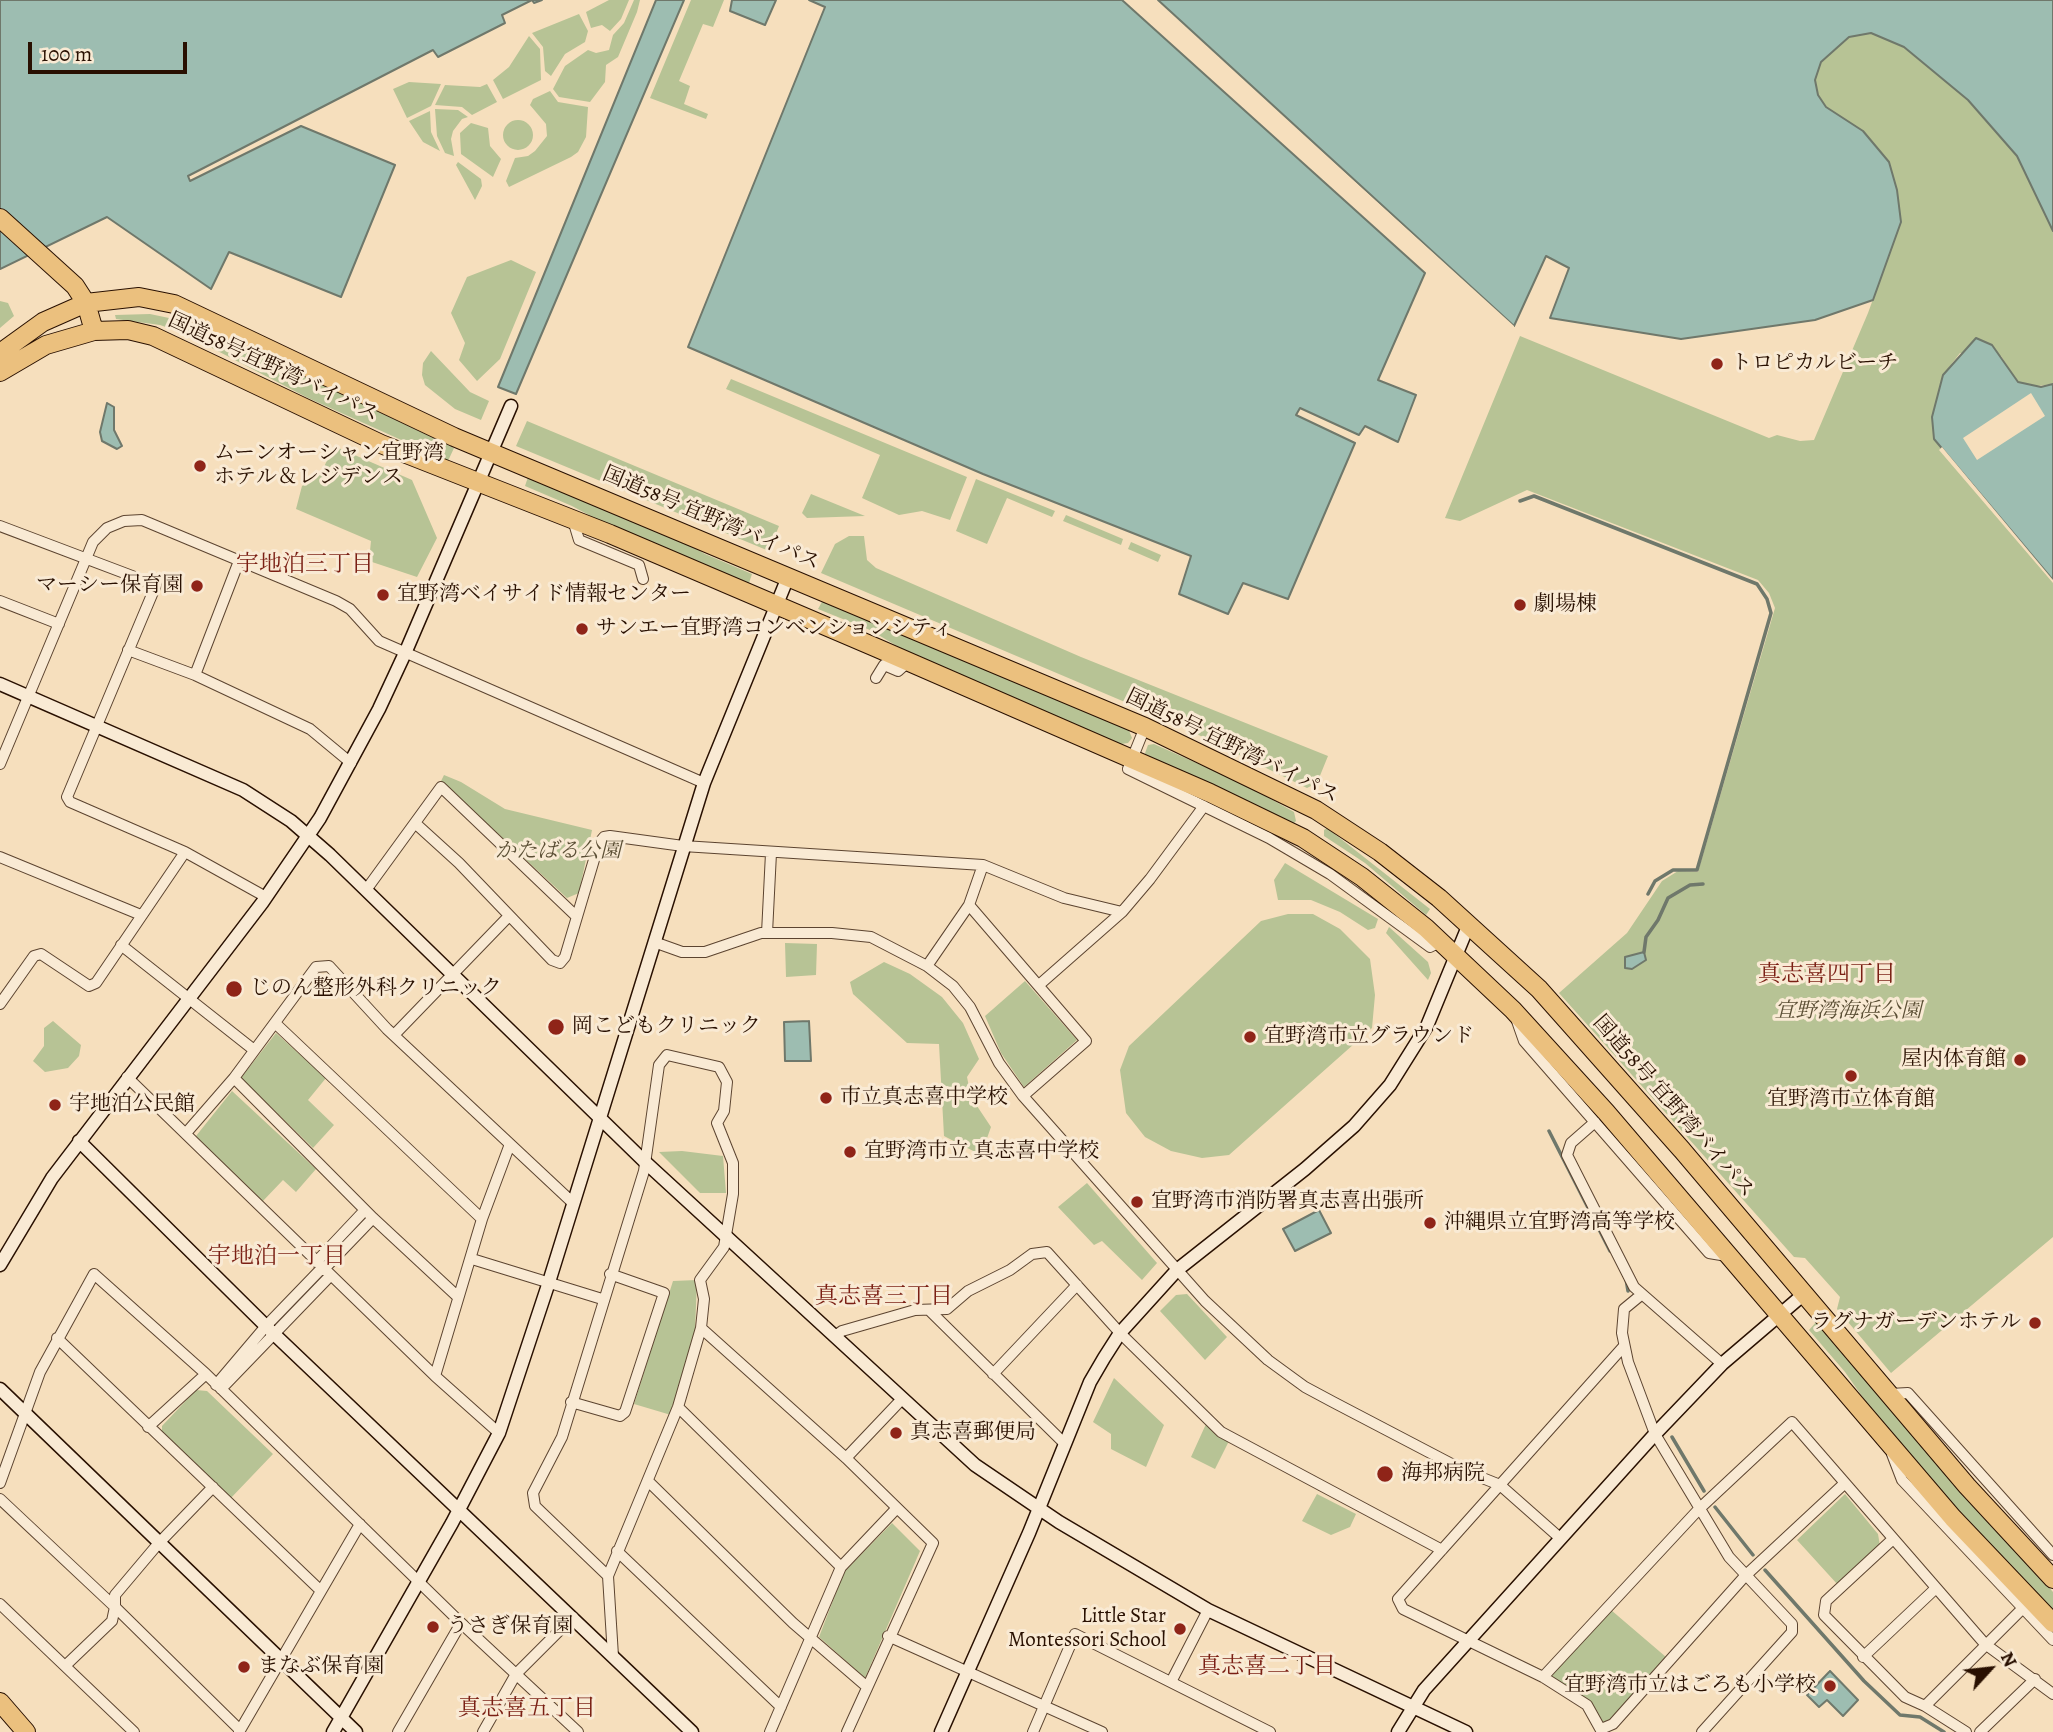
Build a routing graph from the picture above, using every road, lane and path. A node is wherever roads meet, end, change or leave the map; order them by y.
1 (0, 218) edge
2 (86, 303) junction
3 (94, 331) junction
4 (0, 353) edge
5 (0, 372) edge
6 (378, 401) joint
7 (511, 406) dead end
8 (491, 451) junction
9 (477, 482) junction
10 (573, 520) junction
11 (0, 526) edge
12 (88, 558) junction
13 (239, 561) junction
14 (788, 577) junction
15 (643, 579) dead end
16 (0, 601) edge
17 (776, 607) junction
18 (59, 624) junction
19 (128, 650) junction
20 (406, 652) junction
21 (908, 662) junction
22 (195, 675) junction
23 (876, 678) dead end
24 (0, 684) edge
25 (28, 697) junction
26 (96, 727) junction
27 (1145, 727) junction
28 (1132, 758) junction
29 (351, 763) junction
30 (0, 764) edge
31 (704, 783) junction
32 (1204, 806) junction
33 (415, 823) junction
34 (309, 836) junction
35 (683, 846) junction
36 (185, 852) junction
37 (771, 853) junction
38 (0, 857) edge
39 (983, 865) junction
40 (366, 890) junction
41 (266, 897) junction
42 (969, 905) junction
43 (1122, 912) junction
44 (141, 915) junction
45 (509, 916) junction
46 (577, 917) junction
47 (1469, 924) junction
48 (768, 933) junction
49 (1443, 941) junction
50 (654, 942) junction
51 (121, 945) junction
52 (1457, 954) junction
53 (927, 966) junction
54 (452, 975) junction
55 (1039, 985) junction
56 (188, 997) junction
57 (0, 1004) edge
58 (1513, 1010) junction
59 (275, 1023) junction
60 (394, 1035) junction
61 (254, 1051) junction
62 (127, 1077) junction
63 (234, 1078) junction
64 (1023, 1096) junction
65 (600, 1115) junction
66 (1595, 1122) junction
67 (187, 1132) junction
68 (79, 1141) junction
69 (510, 1144) junction
70 (644, 1161) junction
71 (573, 1203) junction
72 (365, 1210) junction
73 (373, 1218) junction
74 (482, 1219) junction
75 (726, 1238) junction
76 (1731, 1256) junction
77 (472, 1259) junction
78 (0, 1265) edge
79 (323, 1269) junction
80 (1177, 1270) junction
81 (610, 1274) junction
82 (549, 1282) junction
83 (1077, 1285) junction
84 (1641, 1294) junction
85 (1804, 1294) junction
86 (458, 1297) junction
87 (602, 1299) junction
88 (929, 1310) junction
89 (1779, 1314) junction
90 (701, 1328) junction
91 (270, 1330) junction
92 (1120, 1333) junction
93 (835, 1336) junction
94 (57, 1338) junction
95 (1625, 1346) junction
96 (1722, 1364) junction
97 (206, 1374) junction
98 (993, 1374) junction
99 (435, 1376) junction
100 (218, 1387) junction
101 (0, 1389) edge
102 (1889, 1394) junction
103 (902, 1399) junction
104 (571, 1402) junction
105 (678, 1407) junction
106 (24, 1411) junction
107 (148, 1427) junction
108 (499, 1433) junction
109 (1655, 1434) junction
110 (1065, 1444) junction
111 (846, 1458) junction
112 (648, 1481) junction
113 (0, 1483) edge
114 (1845, 1483) junction
115 (1500, 1485) junction
116 (213, 1488) junction
117 (0, 1499) edge
118 (897, 1508) junction
119 (1039, 1508) junction
120 (1699, 1509) junction
121 (459, 1510) junction
122 (359, 1524) junction
123 (1560, 1538) junction
124 (1893, 1539) junction
125 (158, 1544) junction
126 (1442, 1550) junction
127 (617, 1551) junction
128 (2053, 1555) edge
129 (841, 1567) junction
130 (608, 1576) junction
131 (1745, 1576) junction
132 (2053, 1578) edge
133 (419, 1581) junction
134 (1935, 1589) junction
135 (320, 1590) junction
136 (0, 1604) edge
137 (2026, 1606) junction
138 (115, 1607) junction
139 (1208, 1610) junction
140 (573, 1617) junction
141 (461, 1623) junction
142 (2053, 1623) edge
143 (888, 1636) junction
144 (811, 1638) junction
145 (2053, 1640) edge
146 (1467, 1641) junction
147 (1985, 1644) junction
148 (614, 1656) junction
149 (1863, 1657) junction
150 (281, 1659) junction
151 (65, 1666) junction
152 (966, 1671) junction
153 (516, 1674) junction
154 (1543, 1677) junction
155 (2035, 1679) junction
156 (1171, 1682) junction
157 (866, 1686) junction
158 (2053, 1694) edge
159 (0, 1702) edge
160 (1045, 1704) junction
161 (1412, 1706) junction
162 (1925, 1706) junction
163 (781, 1707) junction
164 (341, 1717) junction
165 (568, 1728) edge
166 (240, 1731) edge
167 (1602, 1731) edge
168 (26, 1732) edge
169 (134, 1732) edge
170 (333, 1732) edge
171 (356, 1732) edge
172 (398, 1732) edge
173 (483, 1732) edge
174 (578, 1732) edge
175 (692, 1732) edge
176 (770, 1732) edge
177 (847, 1732) edge
178 (941, 1732) edge
179 (1033, 1732) edge
180 (1102, 1732) edge
181 (1270, 1732) edge
182 (1398, 1732) edge
183 (1466, 1732) edge
184 (1702, 1732) edge
185 (1966, 1732) edge
186 (1980, 1732) edge

1 - 2 highway
2 - 3 highway
2 - 4 highway, 国道58号宜野湾バイパス
2 - 6 highway, 国道58号宜野湾バイパス
3 - 5 highway, 国道58号宜野湾バイパス
3 - 9 highway, 国道58号宜野湾バイパス
6 - 8 highway, 国道58号 宜野湾バイパス
7 - 8 street
8 - 9 street
8 - 14 highway, 国道58号 宜野湾バイパス
9 - 10 highway
9 - 20 street
10 - 15 street
10 - 17 highway
11 - 12 street
12 - 13 street
12 - 18 street
12 - 19 street
13 - 20 street
13 - 22 street
14 - 17 street
14 - 27 highway, 国道58号 宜野湾バイパス
16 - 18 street
17 - 21 highway
17 - 31 street
18 - 25 street
19 - 22 street
19 - 26 street
20 - 29 street
20 - 31 street
21 - 23 street
21 - 28 highway
22 - 29 street
24 - 25 street
25 - 26 street
25 - 30 street
26 - 34 street
26 - 36 street
27 - 28 street
27 - 47 highway, 国道58号 宜野湾バイパス
28 - 32 street
28 - 49 highway
29 - 34 street
31 - 35 street
32 - 43 street
32 - 49 street
33 - 40 street
33 - 45 street
33 - 46 street
34 - 40 street
34 - 41 street
35 - 37 street
35 - 46 street
35 - 50 street
36 - 41 street
36 - 44 street
37 - 39 street
37 - 48 street
38 - 44 street
39 - 42 street
39 - 43 street
40 - 54 street
41 - 56 street
42 - 53 street
42 - 55 street
43 - 55 street
44 - 51 street
45 - 46 street
45 - 54 street
47 - 52 street
47 - 85 highway, 国道58号 宜野湾バイパス
48 - 50 street
48 - 53 street
49 - 52 highway
50 - 65 street
51 - 56 street
51 - 57 street
52 - 58 highway
52 - 80 street
53 - 64 street
54 - 60 street
54 - 65 street
55 - 64 street
56 - 61 street
56 - 62 street
58 - 66 street
58 - 76 highway
59 - 60 street
59 - 61 street
59 - 74 street
60 - 69 street
61 - 63 street
62 - 67 street
62 - 68 street
63 - 67 street
63 - 72 street
64 - 80 street
65 - 70 street
65 - 71 street
66 - 76 street
66 - 84 street
67 - 79 street
68 - 78 street
68 - 91 street
69 - 71 street
69 - 74 street
70 - 75 street
70 - 75 street
70 - 81 street
71 - 82 street
72 - 73 street
72 - 79 street
73 - 79 street
73 - 86 street
74 - 77 street
75 - 90 street
75 - 93 street
76 - 89 highway
77 - 82 street
77 - 86 street
79 - 91 street
79 - 99 street
80 - 92 street
80 - 115 street
81 - 87 street
81 - 104 street
82 - 87 street
82 - 108 street
83 - 88 street
83 - 92 street
83 - 98 street
84 - 95 street
84 - 96 street
85 - 89 street
85 - 102 highway, 国道58号 宜野湾バイパス
86 - 99 street
87 - 104 street
88 - 93 street
88 - 98 street
89 - 96 street
89 - 137 highway
90 - 105 street
90 - 111 street
91 - 100 street
91 - 121 street
92 - 110 street
92 - 126 street
93 - 103 street
94 - 97 street
94 - 106 street
94 - 107 street
95 - 109 street
95 - 115 street
96 - 109 street
97 - 100 street
97 - 107 street
98 - 110 street
99 - 108 street
100 - 122 street
101 - 106 street
102 - 128 street
102 - 132 highway, 国道58号 宜野湾バイパス
103 - 111 street
103 - 119 street
104 - 130 street
105 - 112 street
105 - 129 street
106 - 113 street
106 - 125 street
107 - 116 street
108 - 121 street
109 - 120 street
109 - 123 street
110 - 119 street
111 - 118 street
112 - 127 street
112 - 144 street
114 - 120 street
114 - 124 street
114 - 131 street
115 - 123 street
115 - 126 street
116 - 125 street
116 - 135 street
117 - 138 street
118 - 129 street
118 - 143 street
119 - 139 street
119 - 152 street
120 - 131 street
120 - 154 street
121 - 133 street
121 - 140 street
122 - 133 street
122 - 135 street
123 - 146 street
124 - 134 street
124 - 149 street
125 - 138 street
125 - 150 street
126 - 146 street
127 - 130 street
127 - 163 street
129 - 144 street
130 - 148 street
131 - 167 street
131 - 184 street
133 - 141 street
133 - 164 street
134 - 147 street
134 - 149 street
135 - 150 street
136 - 151 street
137 - 142 highway
137 - 145 street
137 - 147 street
138 - 151 street
138 - 166 street
139 - 156 street
139 - 161 street
140 - 148 street
140 - 153 street
141 - 153 street
141 - 172 street
143 - 152 street
143 - 157 street
144 - 157 street
144 - 163 street
146 - 154 street
146 - 161 street
147 - 155 street
147 - 162 street
148 - 175 street
149 - 162 street
150 - 164 street
150 - 166 street
151 - 169 street
152 - 160 street
152 - 178 street
153 - 165 street
153 - 173 street
154 - 167 street
155 - 158 street
155 - 186 street
156 - 160 street
156 - 181 street
157 - 177 street
159 - 168 highway
160 - 179 street
160 - 180 street
161 - 182 street
161 - 183 street
162 - 185 street
163 - 176 street
164 - 170 street
164 - 171 street
165 - 174 street

